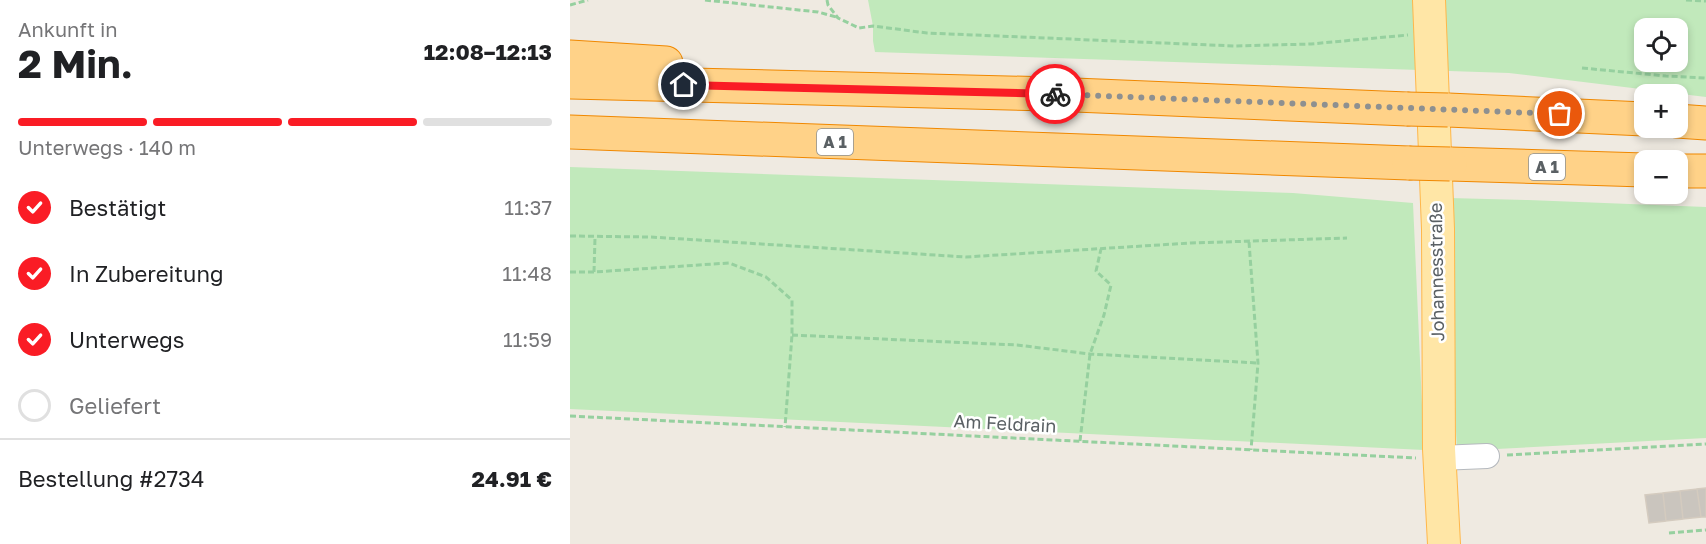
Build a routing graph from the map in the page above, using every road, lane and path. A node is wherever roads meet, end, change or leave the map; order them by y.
1 (588, 0) edge
2 (705, 0) edge
3 (827, 0) edge
4 (1429, 0) edge
5 (1686, 0) edge
6 (1706, 1) edge
7 (570, 5) edge
8 (838, 18) junction
9 (1430, 36) junction
10 (570, 57) edge
11 (1582, 68) dead end
12 (1706, 78) edge
13 (570, 82) edge
14 (1051, 94) junction
15 (1634, 119) edge
16 (1688, 122) edge
17 (1706, 123) edge
18 (570, 132) edge
19 (1634, 170) edge
20 (1688, 171) edge
21 (1706, 171) edge
22 (570, 236) edge
23 (595, 238) junction
24 (1347, 238) dead end
25 (1249, 241) junction
26 (1101, 249) junction
27 (570, 272) edge
28 (594, 272) junction
29 (792, 335) junction
30 (1090, 354) junction
31 (1258, 363) junction
32 (570, 416) edge
33 (785, 427) junction
34 (1080, 441) junction
35 (1706, 444) edge
36 (1251, 450) junction
37 (1487, 456) joint
38 (1439, 458) junction
39 (1706, 530) edge
40 (1670, 533) dead end
41 (1444, 544) edge

1 - 7 path
2 - 8 path
3 - 8 path
4 - 9 main road, Johannesstraße
5 - 6 path
8 - 9 path
9 - 38 main road, Johannesstraße
10 - 14 highway
11 - 12 path
13 - 14 highway
14 - 15 highway, bridge
16 - 17 highway
18 - 19 highway, A 1, bridge
20 - 21 highway
22 - 23 path
23 - 26 path
23 - 28 path
24 - 25 path
25 - 26 path
25 - 31 path
26 - 30 path
27 - 28 path
28 - 29 path
29 - 30 path
29 - 33 path
30 - 31 path
30 - 34 path
31 - 36 path
32 - 33 path, Am Feldrain
33 - 34 path, Am Feldrain
34 - 36 path, Am Feldrain
35 - 37 path
36 - 38 path, Am Feldrain
37 - 38 street
38 - 41 main road, Johannesstraße
39 - 40 path

